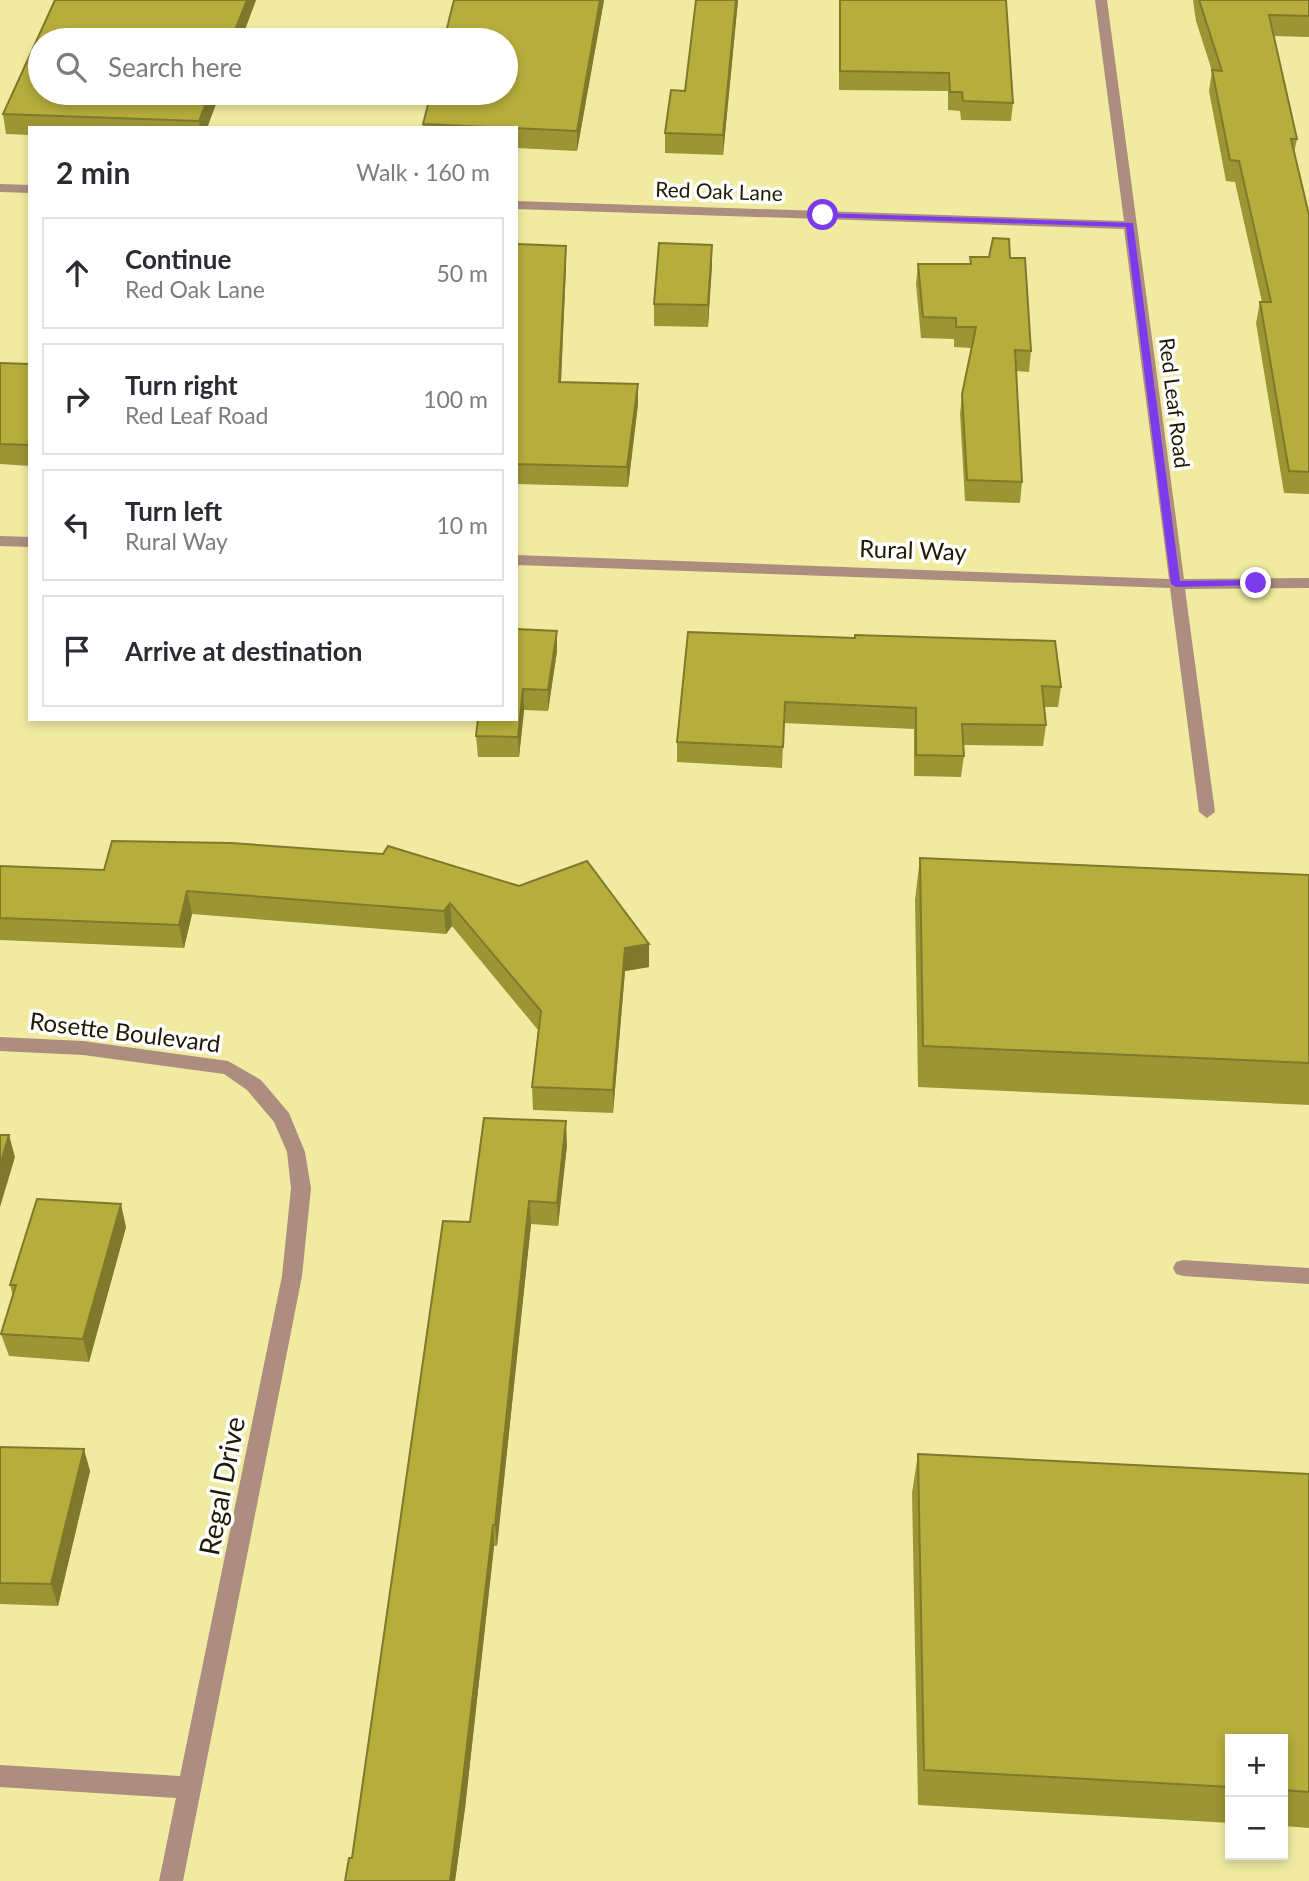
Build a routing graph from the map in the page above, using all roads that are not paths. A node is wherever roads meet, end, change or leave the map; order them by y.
1 (1101, 0) edge
2 (0, 188) edge
3 (28, 189) edge
4 (518, 205) edge
5 (1130, 225) junction
6 (0, 541) edge
7 (28, 542) edge
8 (518, 559) edge
9 (1309, 583) edge
10 (1176, 584) junction
11 (1206, 812) dead end
12 (0, 1044) edge
13 (272, 1107) joint
14 (1183, 1268) dead end
15 (1309, 1276) edge
16 (0, 1776) edge
17 (190, 1788) junction
18 (172, 1881) edge

1 - 5 street, Red Leaf Road
2 - 3 street
4 - 5 street, Red Oak Lane
5 - 10 street, Red Leaf Road
6 - 7 street
8 - 10 street, Rural Way
9 - 10 street, Rural Way
10 - 11 street, Red Leaf Road
12 - 13 street, Rosette Boulevard
13 - 17 street, Regal Drive
14 - 15 street
16 - 17 street
17 - 18 street, Regal Drive

